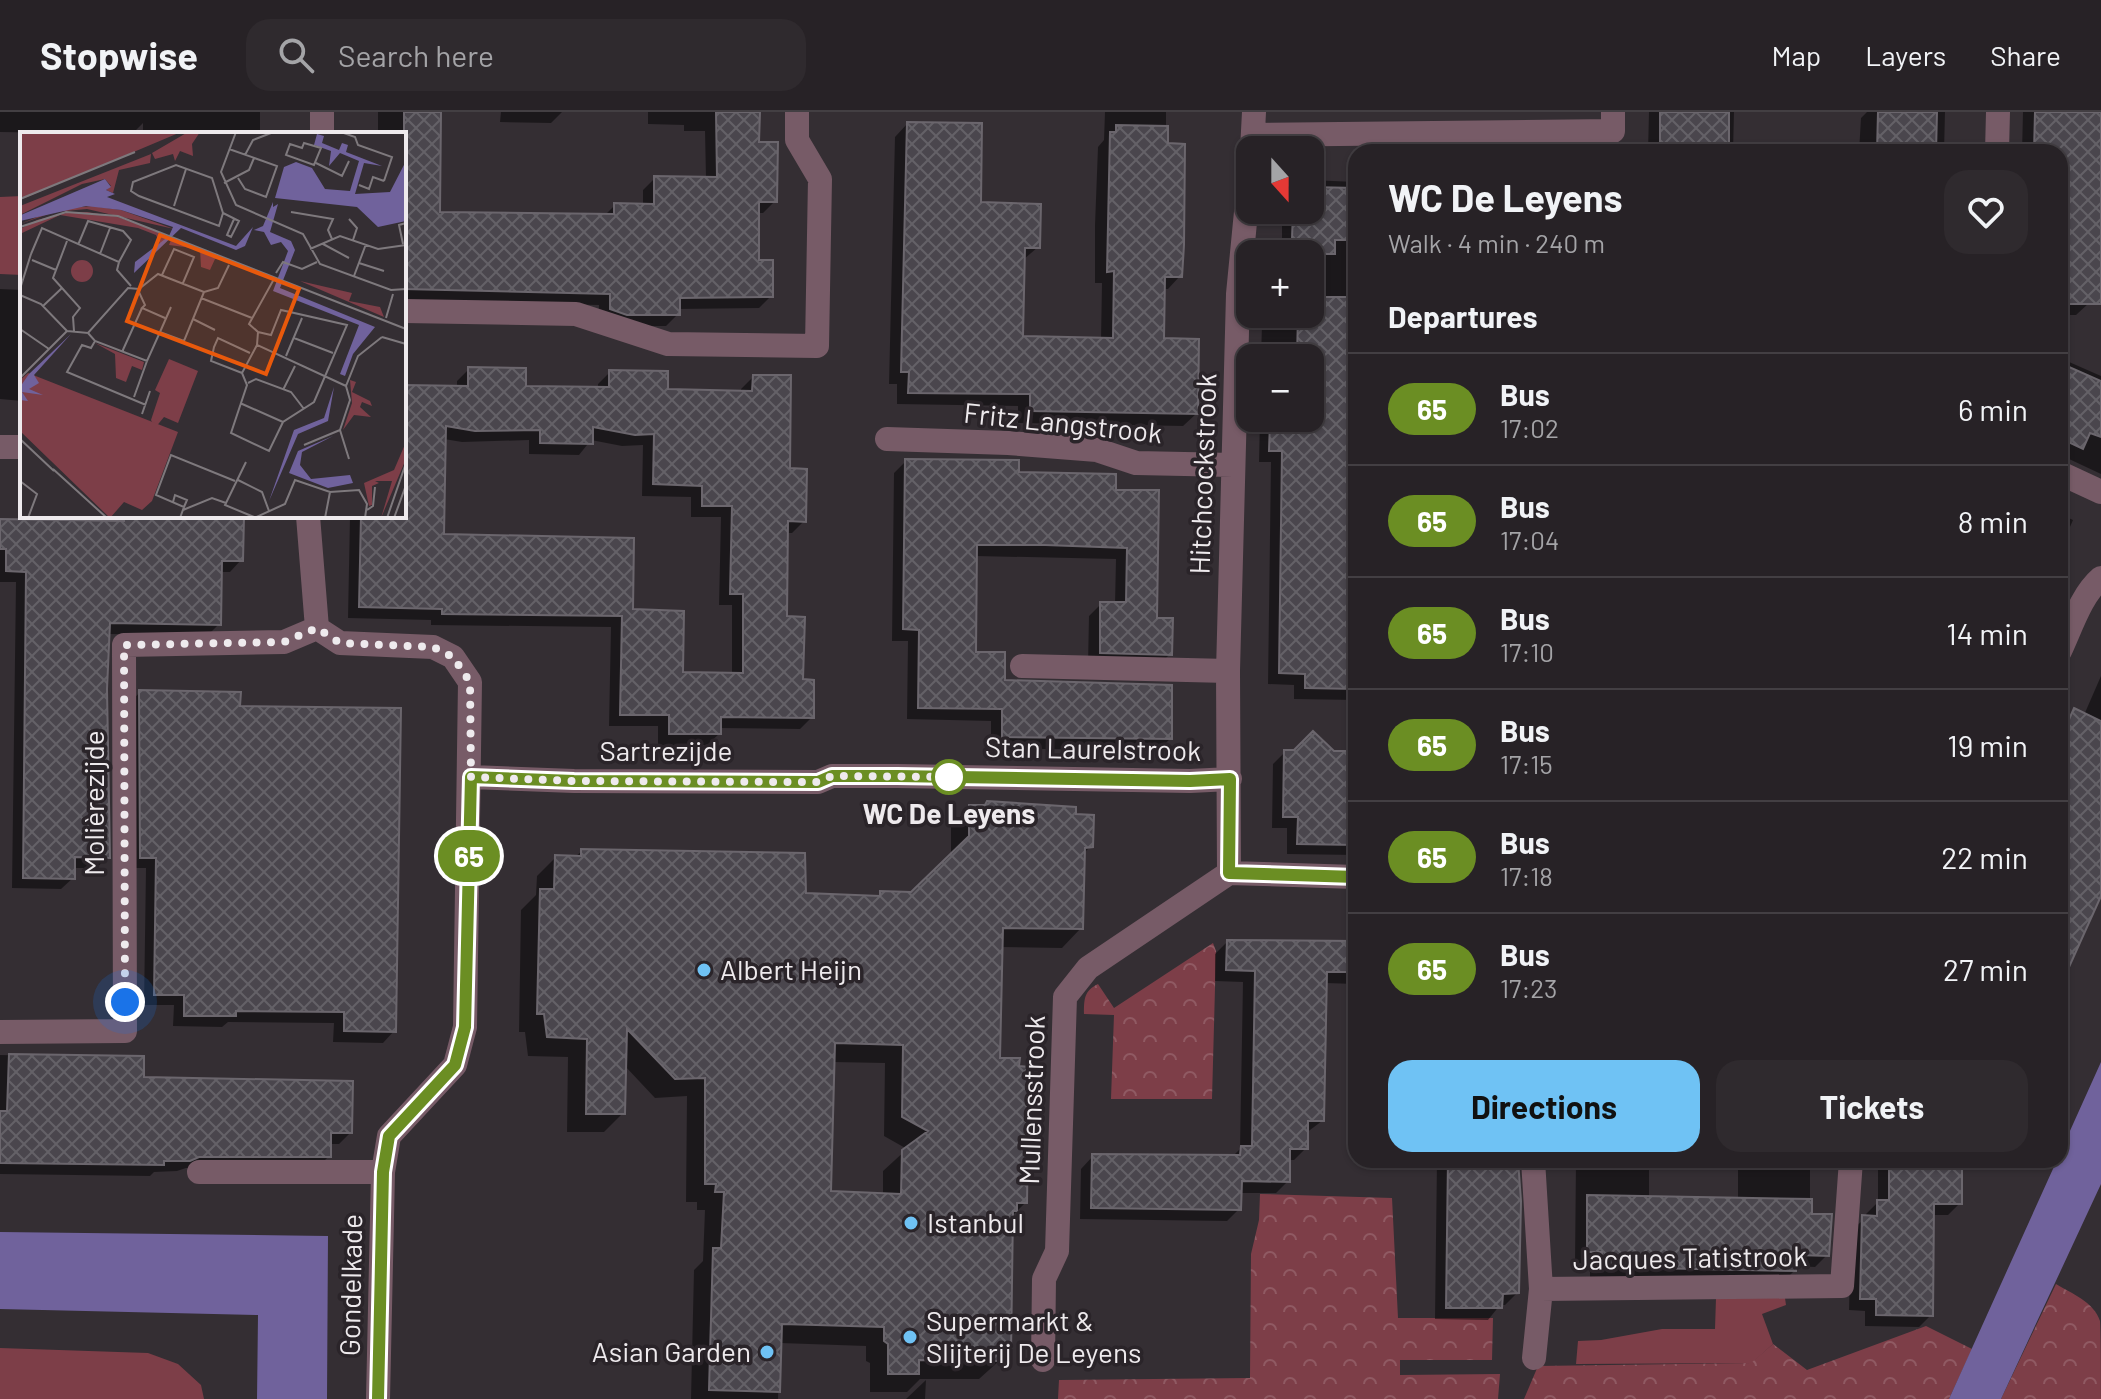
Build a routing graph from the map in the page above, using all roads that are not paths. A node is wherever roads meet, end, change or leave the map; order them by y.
1 (797, 112) edge
2 (1998, 112) edge
3 (1253, 132) edge
4 (1613, 132) edge
5 (1997, 144) edge
6 (1245, 224) edge
7 (406, 311) edge
8 (887, 439) dead end
9 (1233, 465) junction
10 (2068, 477) edge
11 (2101, 492) edge
12 (308, 518) edge
13 (2101, 578) edge
14 (317, 628) junction
15 (2068, 634) edge
16 (1022, 666) dead end
17 (1228, 671) junction
18 (860, 776) joint
19 (471, 777) junction
20 (1230, 779) junction
21 (1229, 873) junction
22 (1348, 877) edge
23 (0, 1032) edge
24 (1533, 1168) edge
25 (1850, 1168) edge
26 (199, 1172) dead end
27 (383, 1172) junction
28 (1541, 1289) junction
29 (1534, 1358) dead end
30 (1043, 1360) dead end
31 (378, 1399) edge

1 - 7 street
2 - 5 street
3 - 4 street
6 - 9 street, Hitchcockstrook
8 - 9 street, Fritz Langstrook
9 - 17 street, Hitchcockstrook
10 - 11 street
12 - 14 street
13 - 15 street
14 - 19 street
14 - 23 street, Molièrezijde
16 - 17 street
17 - 20 street, Hitchcockstrook
18 - 19 street, Sartrezijde
18 - 20 street, Stan Laurelstrook
19 - 27 street
20 - 21 street, Hitchcockstrook
21 - 22 street
21 - 30 street, Mullensstrook
24 - 28 street, Jacques Tatistrook
25 - 28 street, Jacques Tatistrook
26 - 27 street
27 - 31 street, Gondelkade
28 - 29 street

